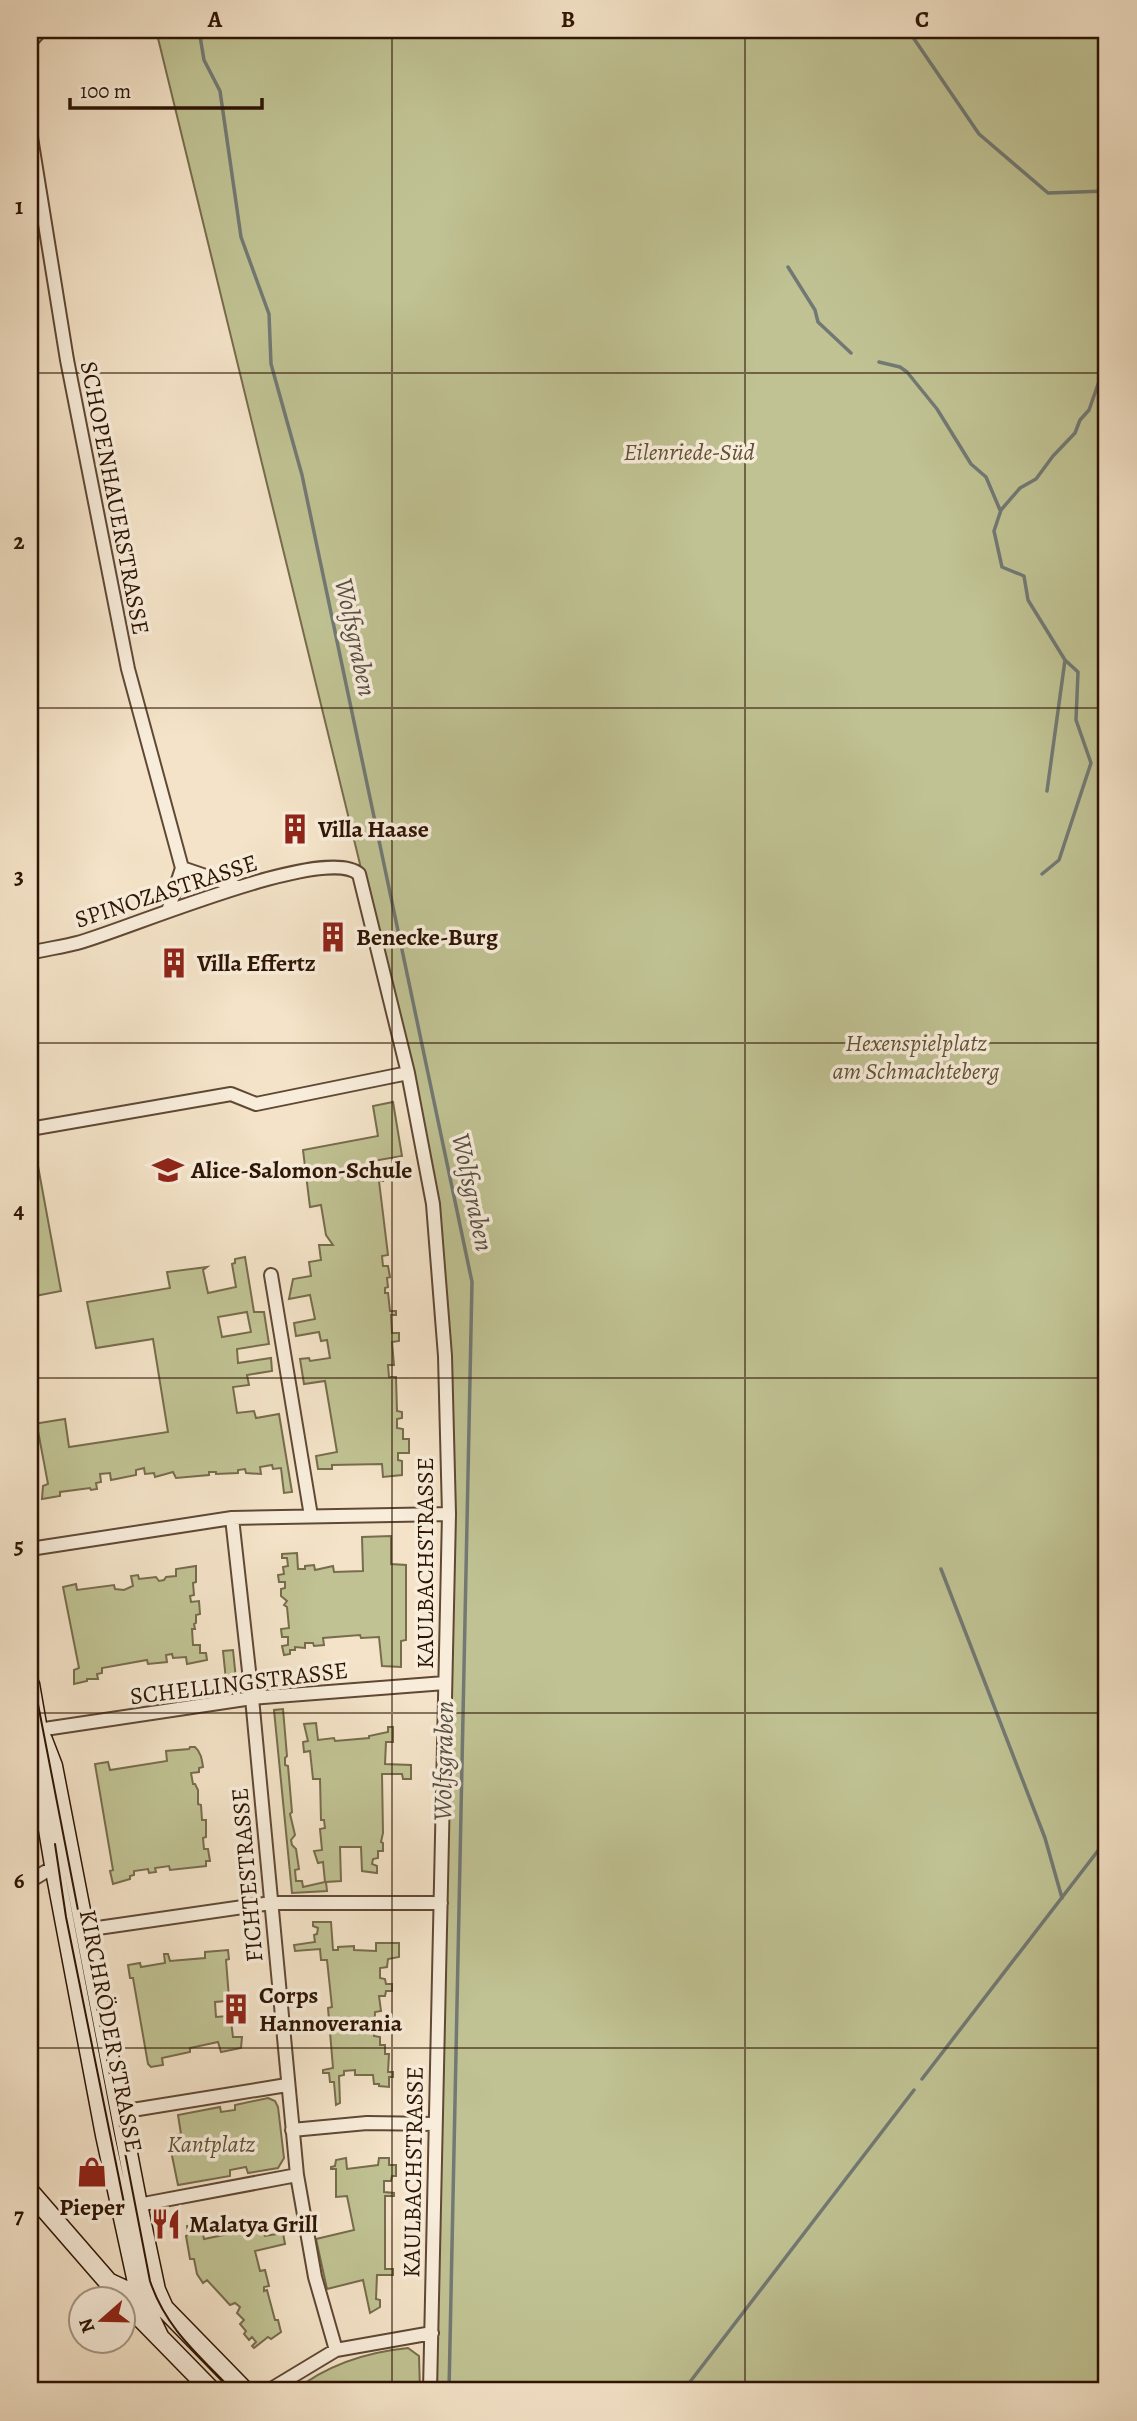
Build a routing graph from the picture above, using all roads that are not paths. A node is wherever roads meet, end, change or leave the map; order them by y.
1 (41, 30) edge
2 (30, 42) edge
3 (30, 131) edge
4 (181, 868) junction
5 (356, 871) joint
6 (235, 886) junction
7 (168, 911) junction
8 (30, 953) edge
9 (408, 1073) junction
10 (30, 1129) edge
11 (271, 1275) dead end
12 (449, 1514) junction
13 (311, 1516) junction
14 (232, 1518) junction
15 (30, 1549) edge
16 (445, 1683) junction
17 (30, 1684) edge
18 (252, 1698) junction
19 (38, 1730) junction
20 (73, 1867) junction
21 (55, 1871) junction
22 (30, 1881) edge
23 (271, 1903) junction
24 (440, 1903) junction
25 (84, 1930) junction
26 (287, 2085) junction
27 (120, 2112) junction
28 (435, 2124) junction
29 (292, 2130) junction
30 (297, 2175) junction
31 (30, 2192) edge
32 (138, 2205) junction
33 (110, 2284) edge
34 (126, 2284) edge
35 (136, 2300) edge
36 (136, 2308) edge
37 (164, 2308) junction
38 (432, 2333) junction
39 (336, 2350) junction
40 (212, 2391) edge
41 (245, 2391) edge
42 (268, 2391) edge
43 (430, 2391) edge

1 - 2 street
3 - 4 street, SCHOPENHAUERSTRASSE
4 - 6 street
4 - 7 street
5 - 6 street, SPINOZASTRASSE
5 - 9 street, KAULBACHSTRASSE
6 - 7 street, SPINOZASTRASSE
7 - 8 street, SPINOZASTRASSE
9 - 10 street
9 - 12 street, KAULBACHSTRASSE
11 - 13 street
12 - 13 street
12 - 16 street, KAULBACHSTRASSE
13 - 14 street
14 - 15 street
14 - 18 street, FICHTESTRASSE
16 - 18 street, SCHELLINGSTRASSE
16 - 24 street, KAULBACHSTRASSE
17 - 19 main road, KIRCHRÖDER STRASSE
18 - 19 street, SCHELLINGSTRASSE
18 - 23 street, FICHTESTRASSE
19 - 20 main road, KIRCHRÖDER STRASSE
19 - 21 main road, KIRCHRÖDER STRASSE
20 - 21 street
20 - 25 main road, KIRCHRÖDER STRASSE
21 - 22 street
21 - 34 main road, KIRCHRÖDER STRASSE
23 - 24 street
23 - 25 street
23 - 26 street, FICHTESTRASSE
24 - 28 street, KAULBACHSTRASSE
25 - 27 main road, KIRCHRÖDER STRASSE
26 - 27 street
26 - 29 street, FICHTESTRASSE
27 - 32 main road, KIRCHRÖDER STRASSE
28 - 29 street
28 - 38 street, KAULBACHSTRASSE
29 - 30 street, FICHTESTRASSE
30 - 32 street
30 - 39 street, FICHTESTRASSE
31 - 33 main road
32 - 37 main road, KIRCHRÖDER STRASSE
35 - 37 main road
36 - 40 main road, KIRCHRÖDER STRASSE
37 - 41 main road
38 - 39 street
38 - 43 street, KAULBACHSTRASSE
39 - 42 street

